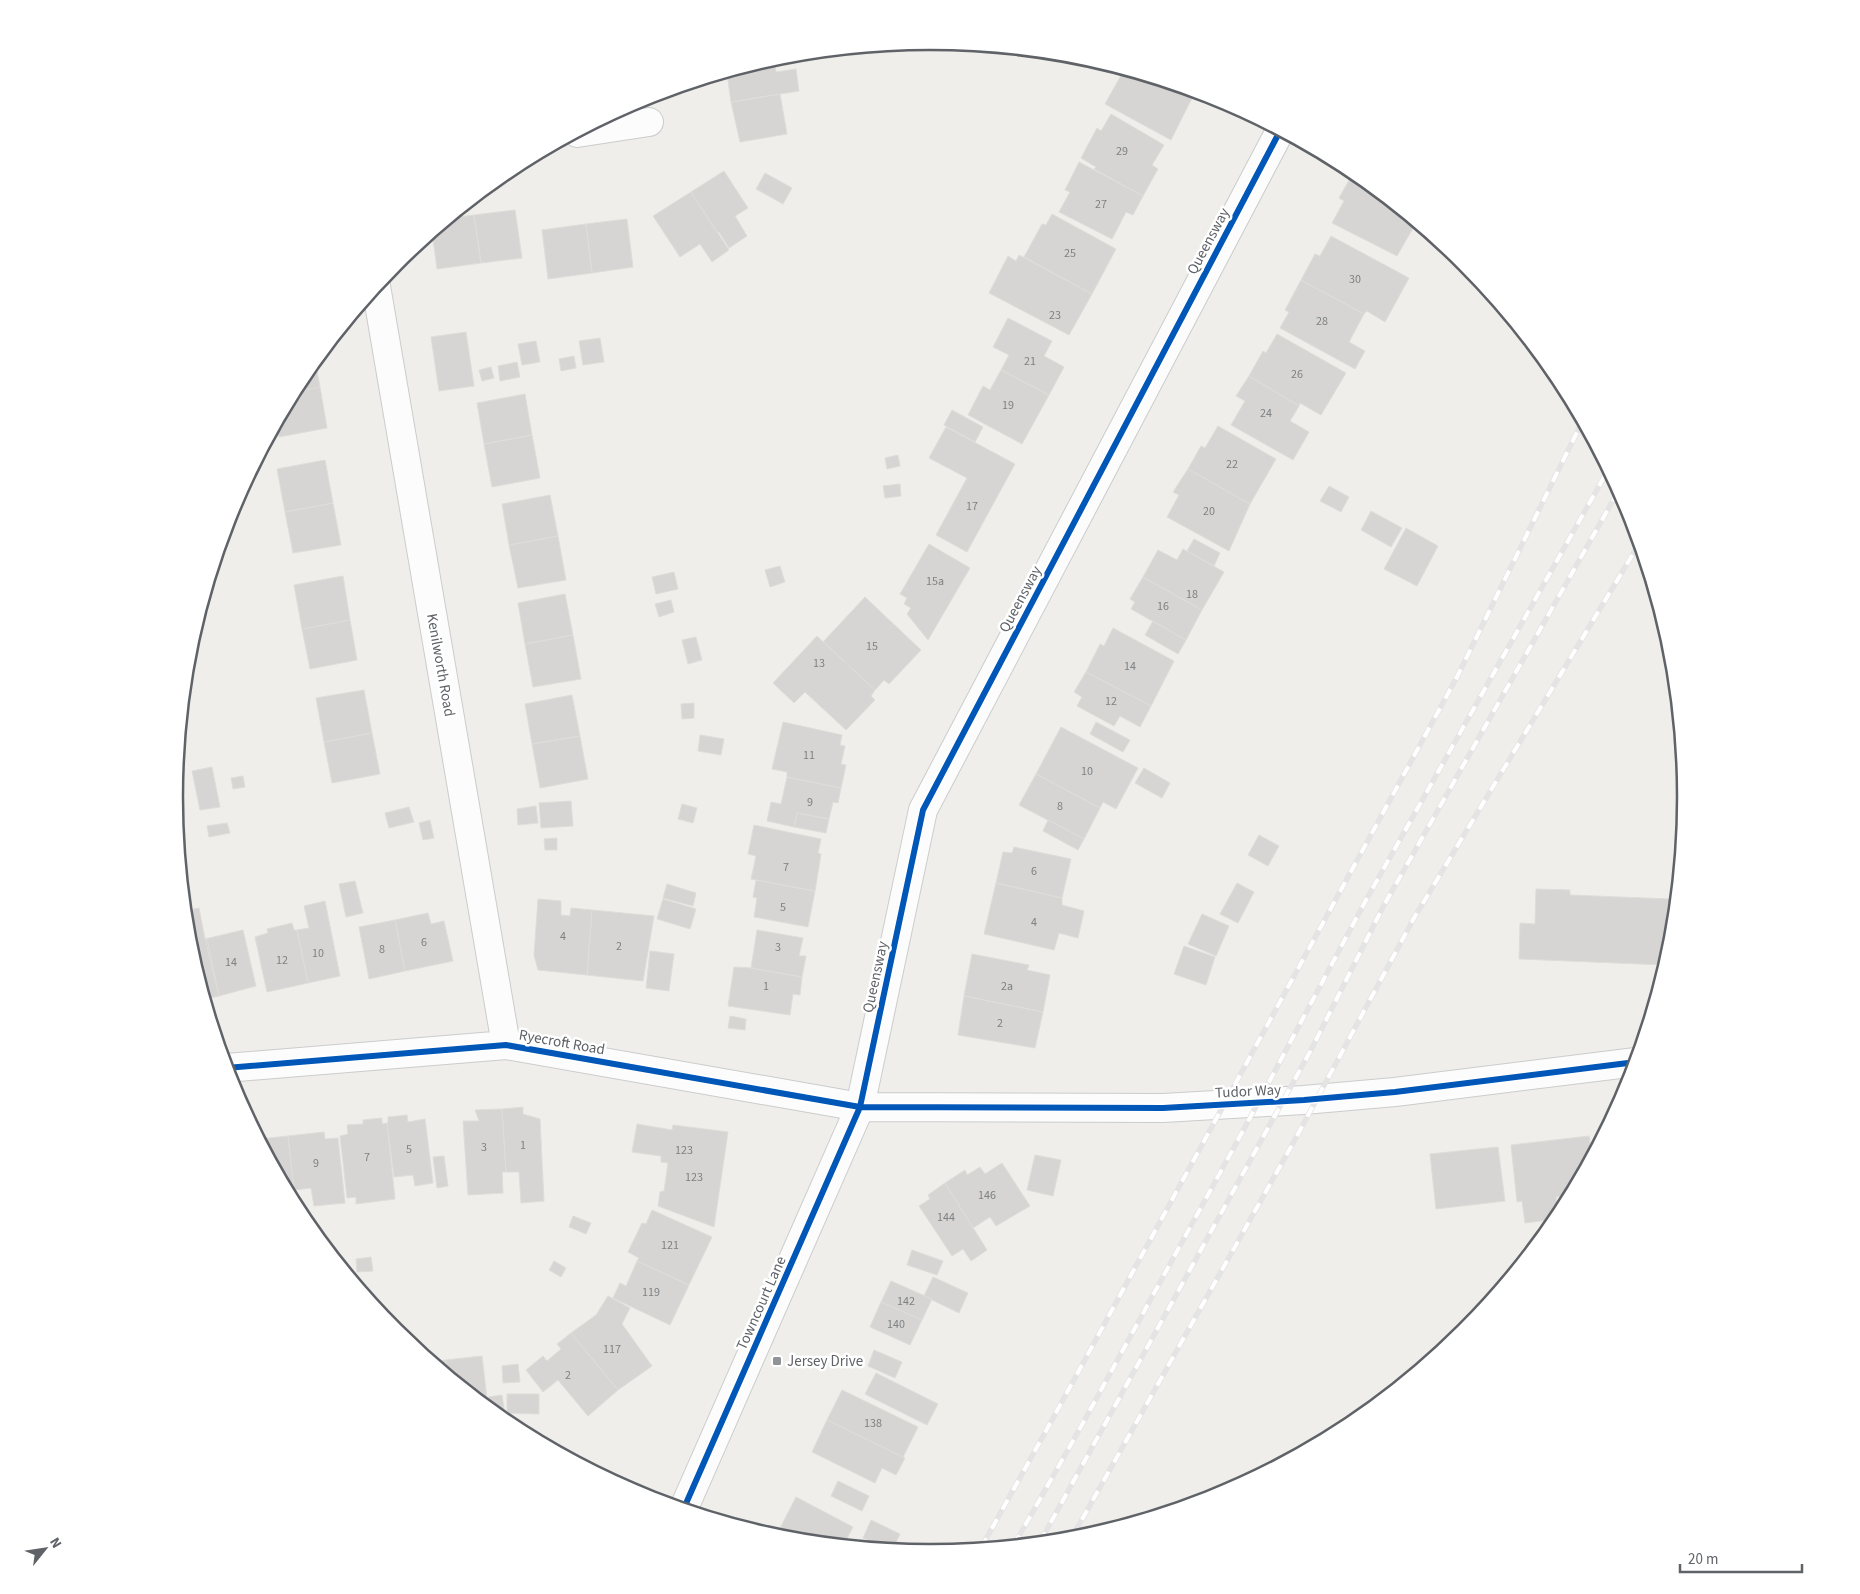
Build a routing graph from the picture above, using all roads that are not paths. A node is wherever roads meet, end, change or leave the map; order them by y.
1 (649, 122) dead end
2 (593, 131) edge
3 (1277, 136) edge
4 (377, 294) edge
5 (506, 1044) junction
6 (1627, 1063) edge
7 (234, 1067) edge
8 (860, 1107) junction
9 (686, 1503) edge

1 - 2 street
3 - 8 street, Queensway
4 - 5 street, Kenilworth Road
5 - 7 street, Ryecroft Road
5 - 8 street, Ryecroft Road
6 - 8 street, Tudor Way
8 - 9 street, Towncourt Lane

